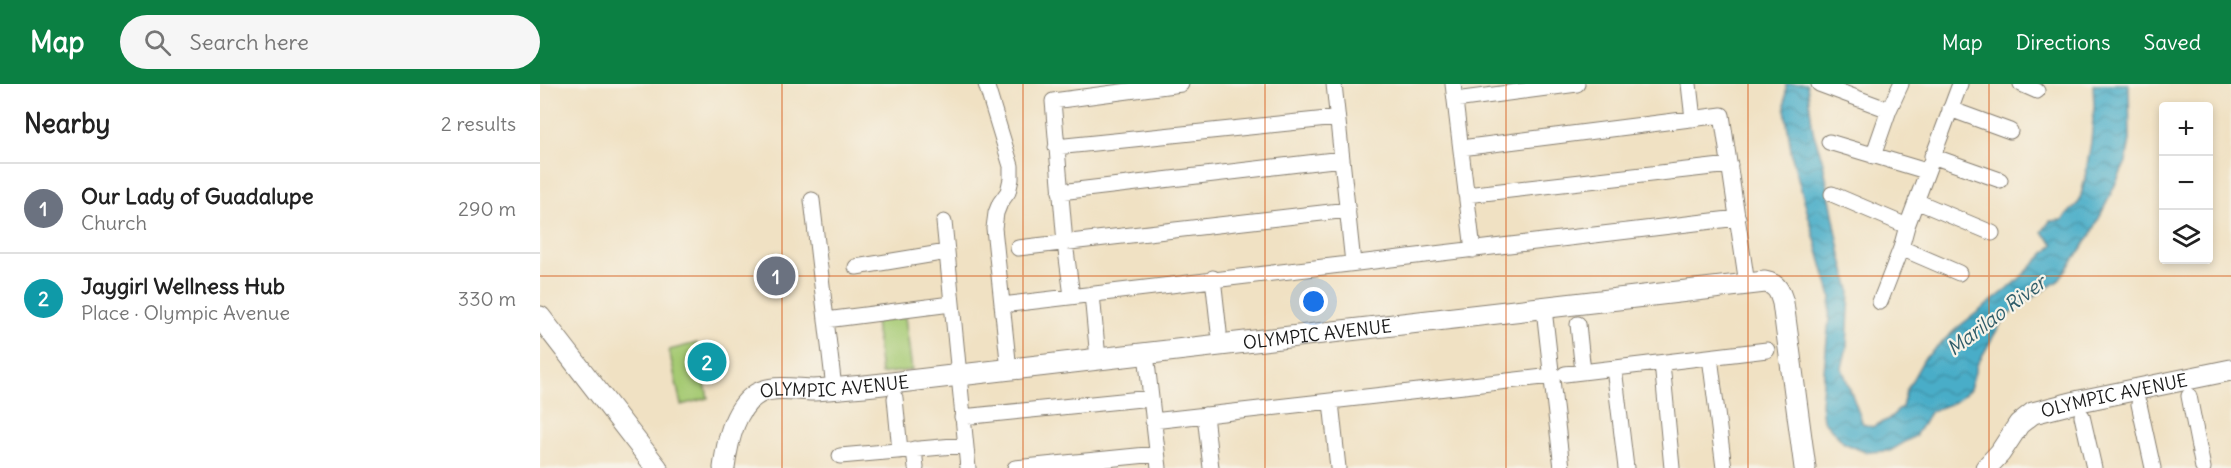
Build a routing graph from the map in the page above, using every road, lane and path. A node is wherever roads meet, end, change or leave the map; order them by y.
1 (986, 84) edge
2 (1182, 84) edge
3 (1334, 84) edge
4 (1576, 84) edge
5 (1689, 84) edge
6 (1819, 84) edge
7 (1901, 84) edge
8 (1959, 84) edge
9 (2021, 84) edge
10 (2037, 91) dead end
11 (1454, 92) edge
12 (1950, 109) junction
13 (1889, 110) junction
14 (1336, 118) junction
15 (1693, 119) junction
16 (2010, 131) dead end
17 (1828, 142) dead end
18 (1056, 147) junction
19 (1461, 148) junction
20 (1873, 156) junction
21 (1932, 156) junction
22 (1342, 159) junction
23 (1730, 165) junction
24 (1926, 171) junction
25 (2000, 180) dead end
26 (1060, 192) junction
27 (1832, 194) dead end
28 (1466, 195) junction
29 (812, 200) dead end
30 (1916, 201) junction
31 (1348, 210) junction
32 (1738, 218) junction
33 (944, 222) dead end
34 (1907, 226) junction
35 (1992, 233) dead end
36 (1065, 243) junction
37 (1018, 248) dead end
38 (1901, 248) junction
39 (1473, 249) junction
40 (947, 252) junction
41 (1353, 263) junction
42 (856, 267) dead end
43 (1959, 273) dead end
44 (1213, 278) junction
45 (1747, 284) junction
46 (1092, 294) junction
47 (1072, 296) junction
48 (1880, 302) dead end
49 (951, 304) junction
50 (1002, 305) junction
51 (1544, 309) junction
52 (540, 317) edge
53 (826, 320) junction
54 (1578, 324) dead end
55 (1219, 332) dead end
56 (1097, 348) dead end
57 (1767, 350) dead end
58 (1146, 354) junction
59 (1710, 357) junction
60 (1662, 363) junction
61 (1614, 368) junction
62 (1009, 370) junction
63 (2231, 370) edge
64 (1583, 372) junction
65 (1558, 375) junction
66 (958, 376) junction
67 (834, 388) junction
68 (2189, 396) dead end
69 (895, 398) dead end
70 (1151, 398) junction
71 (1331, 402) junction
72 (2139, 404) dead end
73 (1205, 415) junction
74 (2082, 416) dead end
75 (962, 417) junction
76 (1154, 421) junction
77 (965, 445) junction
78 (907, 450) junction
79 (840, 456) dead end
80 (868, 461) edge
81 (1158, 461) edge
82 (657, 468) edge
83 (724, 468) edge
84 (916, 468) edge
85 (968, 468) edge
86 (1015, 468) edge
87 (1211, 468) edge
88 (1338, 468) edge
89 (1562, 468) edge
90 (1626, 468) edge
91 (1672, 468) edge
92 (1724, 468) edge
93 (1805, 468) edge
94 (1986, 468) edge
95 (2094, 468) edge
96 (2153, 468) edge
97 (2204, 468) edge

1 - 50 street
2 - 18 street
3 - 14 street
4 - 11 street
5 - 15 street
6 - 13 street
7 - 13 street
8 - 12 street
9 - 10 street
11 - 19 street
12 - 16 street
12 - 21 street
13 - 20 street
14 - 18 street
14 - 22 street
15 - 19 street
15 - 23 street
17 - 20 street
18 - 26 street
19 - 28 street
20 - 24 street
21 - 24 street
21 - 25 street
22 - 26 street
22 - 31 street
23 - 28 street
23 - 32 street
24 - 30 street
26 - 36 street
27 - 34 street
28 - 39 street
29 - 53 street
30 - 34 street
30 - 35 street
31 - 36 street
31 - 41 street
32 - 39 street
32 - 45 street
33 - 40 street
34 - 38 street
36 - 37 street
36 - 47 street
38 - 43 street
38 - 48 street
39 - 41 street
40 - 42 street
40 - 49 street
41 - 44 street
44 - 46 street
44 - 55 street
45 - 51 street, OLYMPIC AVENUE
45 - 93 street, OLYMPIC AVENUE
46 - 47 street
46 - 56 street
47 - 50 street
49 - 53 street
49 - 66 street
50 - 62 street
51 - 58 street, OLYMPIC AVENUE
51 - 65 street
52 - 82 street
53 - 67 street
54 - 64 street
57 - 59 street
58 - 62 street, OLYMPIC AVENUE
58 - 70 street
59 - 60 street
59 - 92 street
60 - 61 street
60 - 91 street
61 - 64 street
61 - 90 street
62 - 66 street, OLYMPIC AVENUE
63 - 94 street, OLYMPIC AVENUE
64 - 65 street
65 - 71 street
65 - 89 street
66 - 67 street, OLYMPIC AVENUE
66 - 75 street
67 - 83 street, OLYMPIC AVENUE
68 - 97 street
69 - 78 street
70 - 75 street
70 - 76 street
71 - 73 street
71 - 88 street
72 - 96 street
73 - 76 street
73 - 87 street
74 - 95 street
75 - 77 street
76 - 81 street
77 - 78 street
77 - 85 street
78 - 80 street
78 - 84 street
79 - 80 street
81 - 86 street

